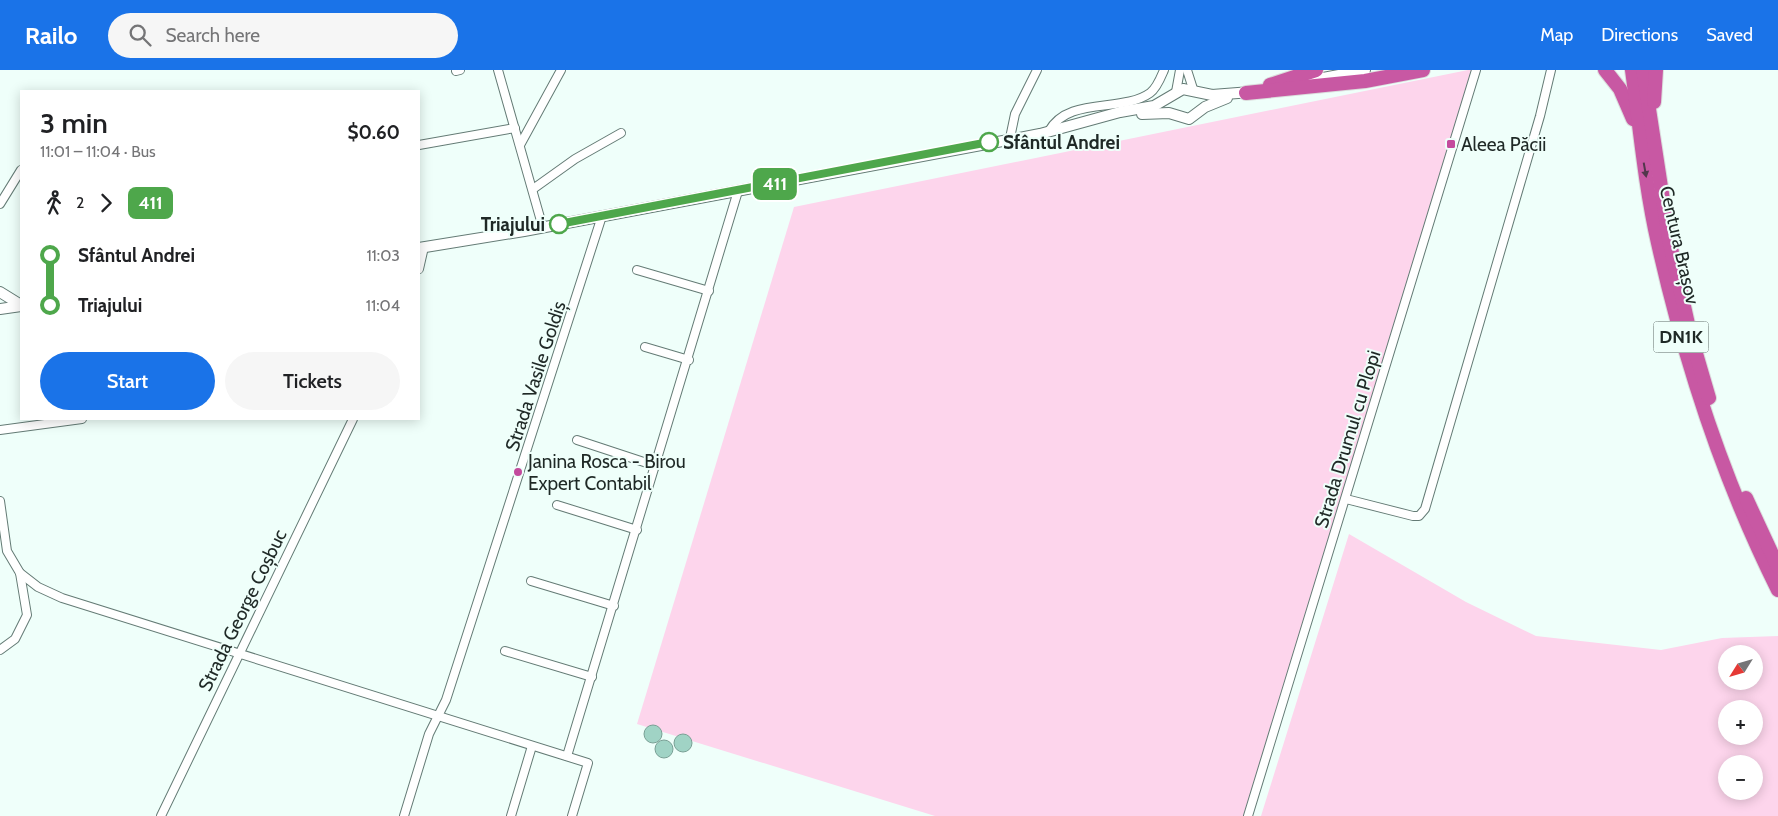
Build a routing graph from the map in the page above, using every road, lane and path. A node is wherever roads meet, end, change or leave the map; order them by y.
1 (498, 70) edge
2 (560, 70) edge
3 (1037, 70) edge
4 (1164, 70) edge
5 (1180, 70) edge
6 (1187, 70) edge
7 (1316, 70) edge
8 (1365, 70) edge
9 (1423, 70) edge
10 (1476, 70) edge
11 (1551, 70) edge
12 (1606, 70) edge
13 (1632, 70) edge
14 (1643, 70) edge
15 (1656, 70) edge
16 (1195, 92) junction
17 (1174, 94) junction
18 (1241, 94) junction
19 (1200, 110) junction
20 (1175, 115) junction
21 (1102, 117) junction
22 (515, 128) junction
23 (1653, 131) junction
24 (1048, 132) junction
25 (620, 133) dead end
26 (1010, 138) junction
27 (1640, 143) junction
28 (520, 145) junction
29 (420, 146) edge
30 (20, 172) edge
31 (533, 189) junction
32 (738, 192) junction
33 (0, 204) edge
34 (602, 216) junction
35 (543, 228) junction
36 (422, 248) edge
37 (420, 262) edge
38 (637, 270) dead end
39 (0, 292) edge
40 (709, 292) junction
41 (20, 304) edge
42 (20, 305) edge
43 (0, 309) edge
44 (645, 347) dead end
45 (689, 360) junction
46 (75, 420) edge
47 (353, 420) edge
48 (0, 430) edge
49 (577, 440) dead end
50 (656, 466) junction
51 (1346, 499) junction
52 (0, 501) edge
53 (558, 505) dead end
54 (637, 530) junction
55 (4, 551) edge
56 (1778, 567) edge
57 (20, 573) junction
58 (531, 581) dead end
59 (1778, 590) edge
60 (614, 606) junction
61 (0, 650) edge
62 (505, 651) dead end
63 (239, 653) junction
64 (592, 677) junction
65 (438, 715) junction
66 (532, 746) junction
67 (567, 756) junction
68 (162, 816) edge
69 (404, 816) edge
70 (511, 816) edge
71 (572, 816) edge
72 (1248, 816) edge

1 - 22 street
2 - 28 street
3 - 26 street
4 - 24 street
5 - 17 street
6 - 16 street
7 - 18 highway
8 - 18 main road
9 - 18 highway
10 - 51 street, Strada Drumul cu Plopi
11 - 51 street
12 - 27 highway
13 - 27 highway, Centura Brașov / DN1K
14 - 23 highway, Centura Brașov / DN1K
15 - 23 highway
16 - 17 main road
16 - 18 main road
16 - 19 main road
17 - 20 main road
17 - 21 main road
18 - 19 main road
19 - 20 main road
20 - 21 main road
21 - 24 main road
22 - 28 street
22 - 29 street
23 - 56 highway, Centura Brașov / DN1K
24 - 26 main road
25 - 31 street
26 - 32 main road
27 -> 59 highway, Centura Brașov / DN1K
28 - 31 street
30 - 33 street
31 - 35 street
32 - 34 main road
32 - 40 street
34 - 35 main road
34 - 65 street, Strada Vasile Goldiș
35 - 36 main road
36 - 37 street
38 - 40 street
39 - 41 main road
40 - 45 street
42 - 43 main road
44 - 45 street
45 - 50 street
46 - 48 street
47 - 63 street, Strada George Coșbuc
49 - 50 street
50 - 54 street
51 - 72 street, Strada Drumul cu Plopi
52 - 55 street
53 - 54 street
54 - 60 street
55 - 57 street
57 - 61 street
57 - 63 street
58 - 60 street
60 - 64 street
62 - 64 street
63 - 65 street
63 - 68 street, Strada George Coșbuc
64 - 67 street
65 - 66 street
65 - 69 street, Strada Vasile Goldiș
66 - 67 street
66 - 70 street
67 - 71 street

